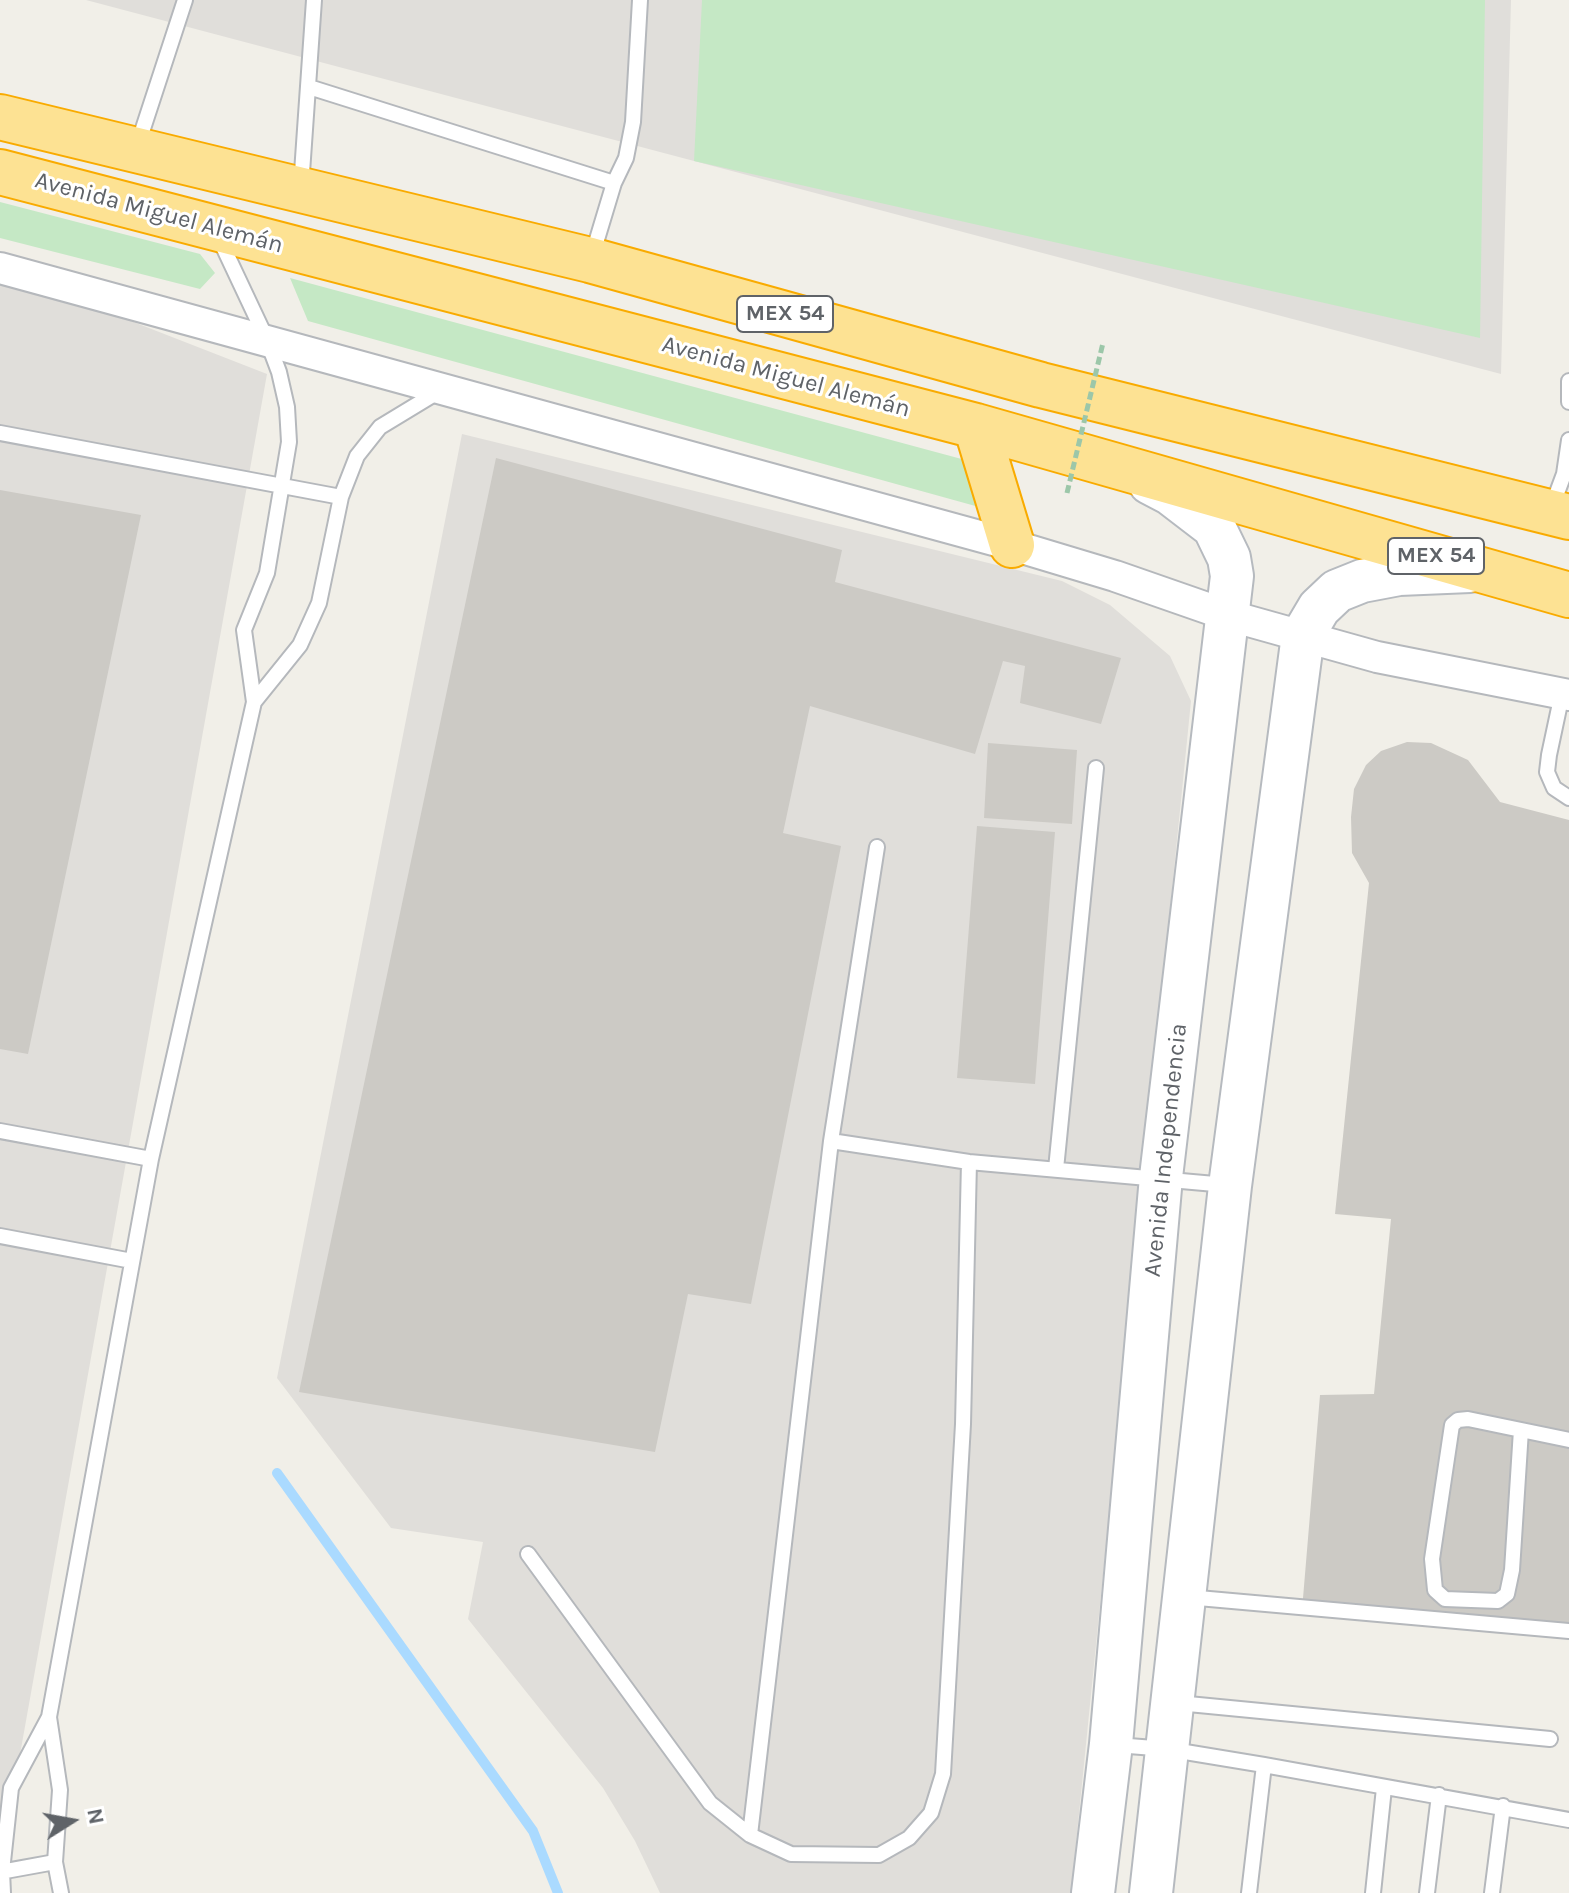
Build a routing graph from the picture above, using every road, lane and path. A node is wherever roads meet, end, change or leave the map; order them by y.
1 (185, 0) edge
2 (314, 0) edge
3 (640, 0) edge
4 (309, 87) junction
5 (0, 117) edge
6 (136, 150) junction
7 (0, 172) edge
8 (614, 183) junction
9 (301, 191) junction
10 (213, 227) junction
11 (590, 260) junction
12 (0, 268) edge
13 (267, 340) junction
14 (1103, 343) dead end
15 (1569, 381) edge
16 (445, 389) junction
17 (1569, 402) edge
18 (976, 426) junction
19 (0, 433) edge
20 (1569, 440) edge
21 (1116, 466) junction
22 (282, 486) junction
23 (1067, 493) dead end
24 (341, 497) junction
25 (1559, 515) edge
26 (1012, 545) junction
27 (1485, 570) junction
28 (1569, 595) edge
29 (1227, 615) junction
30 (1303, 635) junction
31 (1566, 694) edge
32 (254, 702) junction
33 (1096, 768) dead end
34 (1569, 798) edge
35 (877, 847) dead end
36 (0, 1131) edge
37 (831, 1141) junction
38 (151, 1159) junction
39 (969, 1162) junction
40 (1056, 1169) junction
41 (1161, 1177) junction
42 (1230, 1186) junction
43 (0, 1236) edge
44 (132, 1261) junction
45 (1521, 1430) junction
46 (1569, 1440) edge
47 (528, 1554) dead end
48 (1185, 1597) junction
49 (1569, 1631) edge
50 (1173, 1703) junction
51 (49, 1717) junction
52 (1550, 1739) dead end
53 (1111, 1744) junction
54 (1167, 1749) junction
55 (1264, 1765) junction
56 (1384, 1788) junction
57 (1439, 1795) junction
58 (1503, 1806) junction
59 (1569, 1820) edge
60 (750, 1835) junction
61 (55, 1862) junction
62 (1, 1871) edge
63 (3, 1893) edge
64 (61, 1893) edge
65 (1093, 1893) edge
66 (1151, 1893) edge
67 (1249, 1893) edge
68 (1373, 1893) edge
69 (1427, 1893) edge
70 (1492, 1893) edge

1 - 6 lane
2 - 4 lane
3 - 8 lane
4 - 8 lane
4 - 9 lane
5 - 6 highway, MEX 54
6 - 9 highway, MEX 54
7 - 10 highway, Avenida Miguel Alemán / MEX 54
8 - 11 lane
9 - 11 highway, MEX 54
10 - 13 lane
10 - 18 highway, Avenida Miguel Alemán / MEX 54
11 - 25 highway, MEX 54
12 - 13 street
13 - 16 street
13 - 22 lane
14 - 23 path, bridge
15 - 17 lane
16 - 24 lane
16 - 26 street
18 - 21 highway, Avenida Miguel Alemán / MEX 54
18 - 26 highway
19 - 22 lane
20 - 25 lane
21 - 27 highway, Avenida Miguel Alemán / MEX 54
21 - 29 street, Avenida Independencia
22 - 24 lane
22 - 32 lane
24 - 32 lane
26 - 29 street
27 - 28 highway, Avenida Miguel Alemán / MEX 54
27 - 30 street
29 - 30 street
29 - 41 street, Avenida Independencia
30 - 31 street
30 - 42 street
31 - 34 lane
32 - 38 lane
33 - 40 lane
35 - 37 lane
36 - 38 lane
37 - 39 lane
37 - 60 lane
38 - 44 lane
39 - 40 lane
39 - 60 lane
40 - 41 lane
41 - 42 lane
41 - 53 street, Avenida Independencia
42 - 48 street
43 - 44 lane
44 - 51 lane
45 - 45 lane
45 - 46 lane
47 - 60 lane
48 - 49 lane
48 - 50 street
50 - 52 lane
50 - 54 street
51 - 61 lane
51 - 62 lane
53 - 54 lane
53 - 65 street, Avenida Independencia
54 - 55 lane
54 - 66 street
55 - 56 lane
55 - 67 lane
56 - 57 lane
56 - 68 lane
57 - 58 lane
57 - 69 lane
58 - 59 lane
58 - 70 lane
61 - 62 lane
61 - 64 lane
62 - 63 lane

